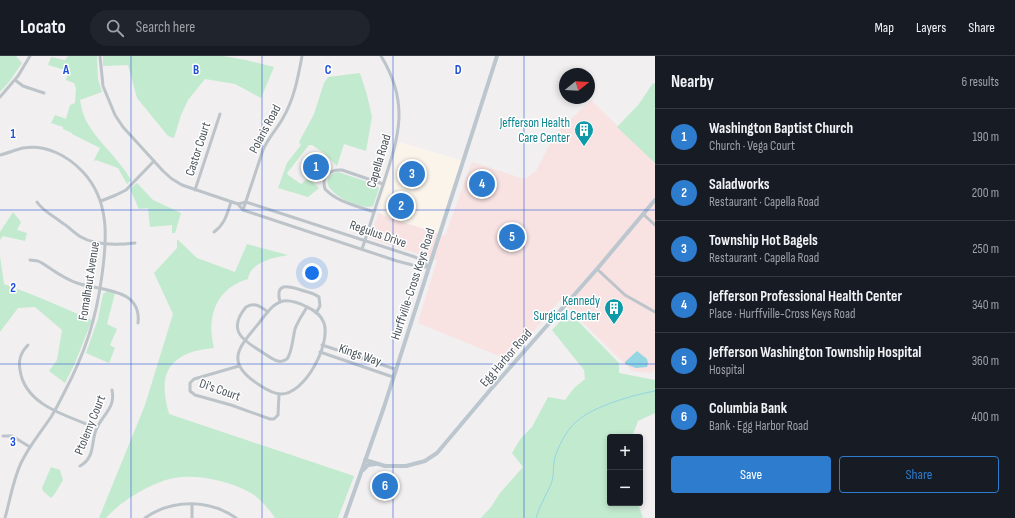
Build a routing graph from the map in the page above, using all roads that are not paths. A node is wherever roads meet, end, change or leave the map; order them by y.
1 (30, 56) edge
2 (100, 56) edge
3 (302, 56) edge
4 (381, 56) edge
5 (497, 56) edge
6 (15, 80) junction
7 (44, 93) dead end
8 (0, 98) edge
9 (220, 114) dead end
10 (0, 155) edge
11 (154, 161) junction
12 (383, 184) junction
13 (195, 190) junction
14 (655, 200) edge
15 (101, 201) junction
16 (37, 202) dead end
17 (231, 202) junction
18 (246, 202) junction
19 (238, 204) junction
20 (243, 210) junction
21 (374, 212) junction
22 (643, 214) junction
23 (655, 225) edge
24 (214, 232) dead end
25 (365, 240) junction
26 (106, 244) junction
27 (135, 244) dead end
28 (362, 249) junction
29 (398, 252) junction
30 (30, 260) dead end
31 (396, 260) junction
32 (429, 267) junction
33 (597, 269) junction
34 (100, 288) junction
35 (280, 302) junction
36 (307, 307) junction
37 (268, 312) junction
38 (316, 312) junction
39 (655, 312) edge
40 (138, 323) dead end
41 (245, 340) junction
42 (28, 345) dead end
43 (322, 345) junction
44 (320, 352) junction
45 (239, 366) junction
46 (395, 369) junction
47 (393, 377) junction
48 (112, 390) dead end
49 (279, 394) junction
50 (54, 410) junction
51 (97, 428) junction
52 (3, 436) dead end
53 (30, 447) junction
54 (365, 460) junction
55 (382, 465) junction
56 (80, 466) dead end
57 (361, 472) junction
58 (192, 504) junction
59 (5, 518) edge
60 (145, 518) edge
61 (192, 518) edge
62 (236, 518) edge
63 (345, 518) edge

1 - 6 street
2 - 11 street
3 - 18 street, Polaris Road
4 - 12 street, Capella Road
5 - 32 main road, Hurffville-Cross Keys Road
6 - 7 street
6 - 8 street
9 - 13 street, Castor Court
10 - 15 street, Fomalhaut Avenue
11 - 13 street
11 - 15 street
12 - 21 street, Capella Road
12 - 21 street
13 - 17 street
14 - 22 main road, Egg Harbor Road
15 - 26 street, Fomalhaut Avenue
16 - 26 street
17 - 19 street
17 - 24 street
18 - 19 street
18 - 20 street, Polaris Road
18 - 25 street, Regulus Drive
19 - 20 street
20 - 28 street, Regulus Drive
21 - 25 street, Capella Road
22 - 23 street
22 - 33 main road, Egg Harbor Road
25 - 28 street, Capella Road
25 - 29 street, Regulus Drive
26 - 27 street
26 - 34 street, Fomalhaut Avenue
28 - 31 street, Regulus Drive
29 - 31 street
29 - 32 street, Regulus Drive
30 - 34 street
31 - 32 street, Regulus Drive
32 - 46 main road, Hurffville-Cross Keys Road
33 - 39 street
33 - 55 main road, Egg Harbor Road
34 - 40 street
34 - 50 street, Fomalhaut Avenue
35 - 36 street
35 - 37 street
35 - 38 street
36 - 38 street
36 - 41 street
37 - 41 street
37 - 41 street
38 - 43 street
41 - 45 street
42 - 50 street
43 - 44 street
43 - 46 street, Kings Way
44 - 47 street, Kings Way
44 - 49 street
45 - 49 street
45 - 49 street, Di's Court
46 - 47 main road, Hurffville-Cross Keys Road
47 - 54 main road, Hurffville-Cross Keys Road
48 - 51 street, Ptolemy Court
50 - 51 street
50 - 53 street, Fomalhaut Avenue
51 - 56 street, Ptolemy Court
52 - 53 street
53 - 59 street, Fomalhaut Avenue
54 - 55 main road, Egg Harbor Road
54 - 57 main road, Hurffville-Cross Keys Road
55 - 57 main road
57 - 63 main road, Hurffville-Cross Keys Road
58 - 60 street
58 - 61 street
58 - 62 street

